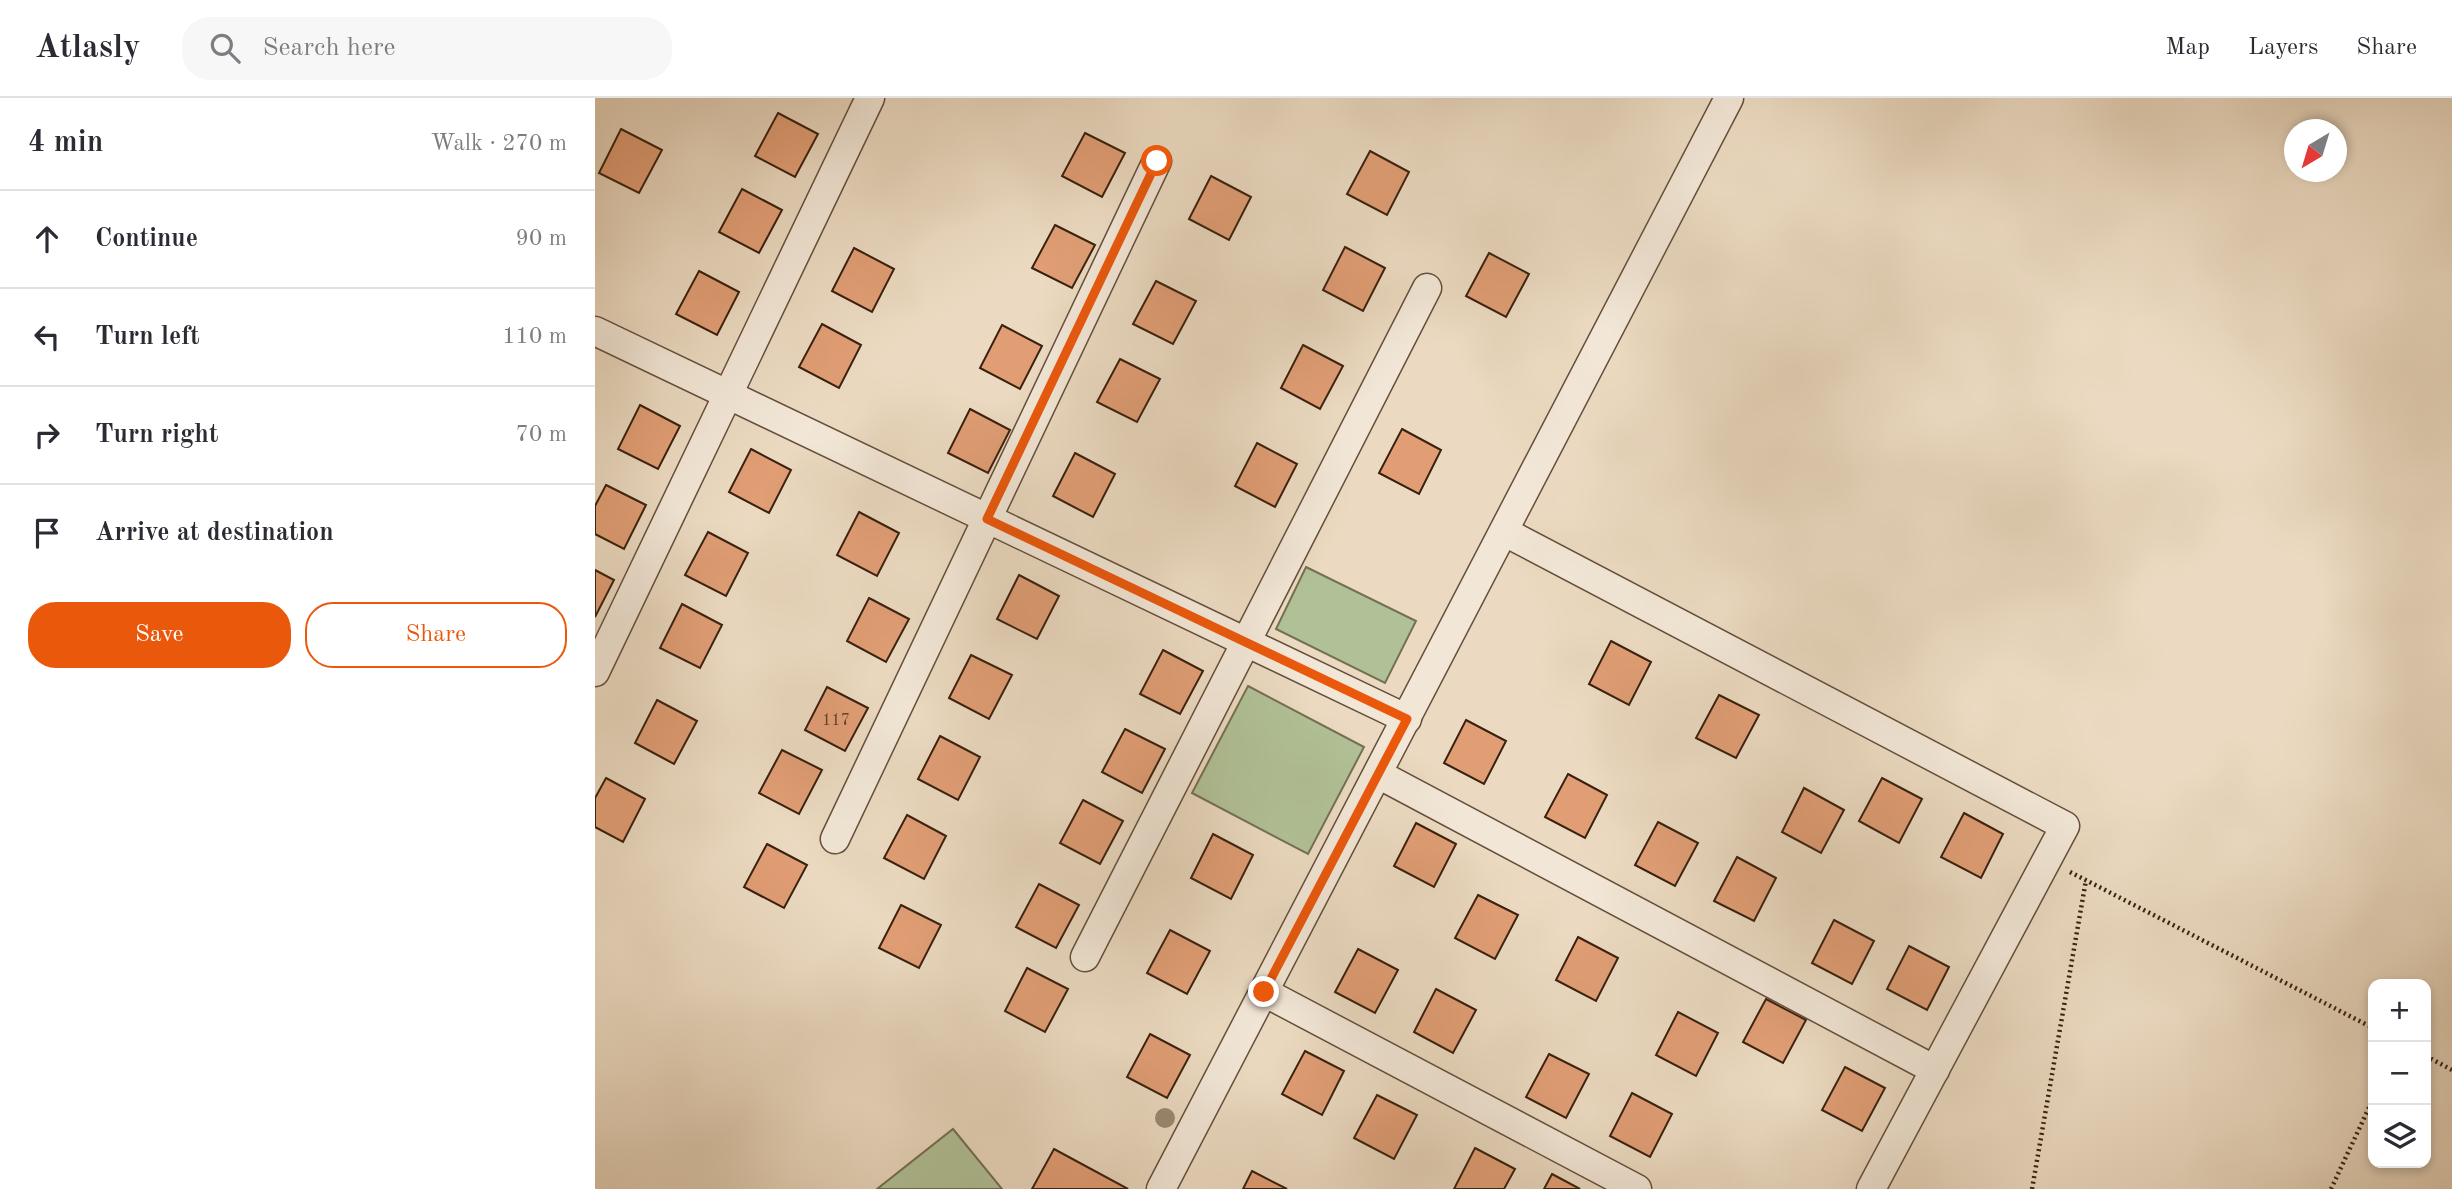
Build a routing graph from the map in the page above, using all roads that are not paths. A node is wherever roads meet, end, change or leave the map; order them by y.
1 (870, 98) edge
2 (1730, 98) edge
3 (1157, 161) dead end
4 (1427, 288) dead end
5 (595, 331) edge
6 (728, 395) junction
7 (987, 519) junction
8 (1505, 532) junction
9 (1246, 643) junction
10 (595, 672) edge
11 (1407, 719) junction
12 (1378, 774) junction
13 (835, 839) dead end
14 (1084, 957) dead end
15 (1264, 992) junction
16 (1935, 1070) junction
17 (1161, 1189) edge
18 (1637, 1189) edge
19 (1871, 1189) edge

1 - 6 street
2 - 8 street
3 - 7 street
4 - 9 street
5 - 6 street
6 - 7 street
6 - 10 street
7 - 9 street
7 - 13 street
8 - 11 street
8 - 16 street
9 - 11 street
9 - 14 street
11 - 12 street
12 - 15 street
12 - 16 street
15 - 17 street
15 - 18 street
16 - 19 street

